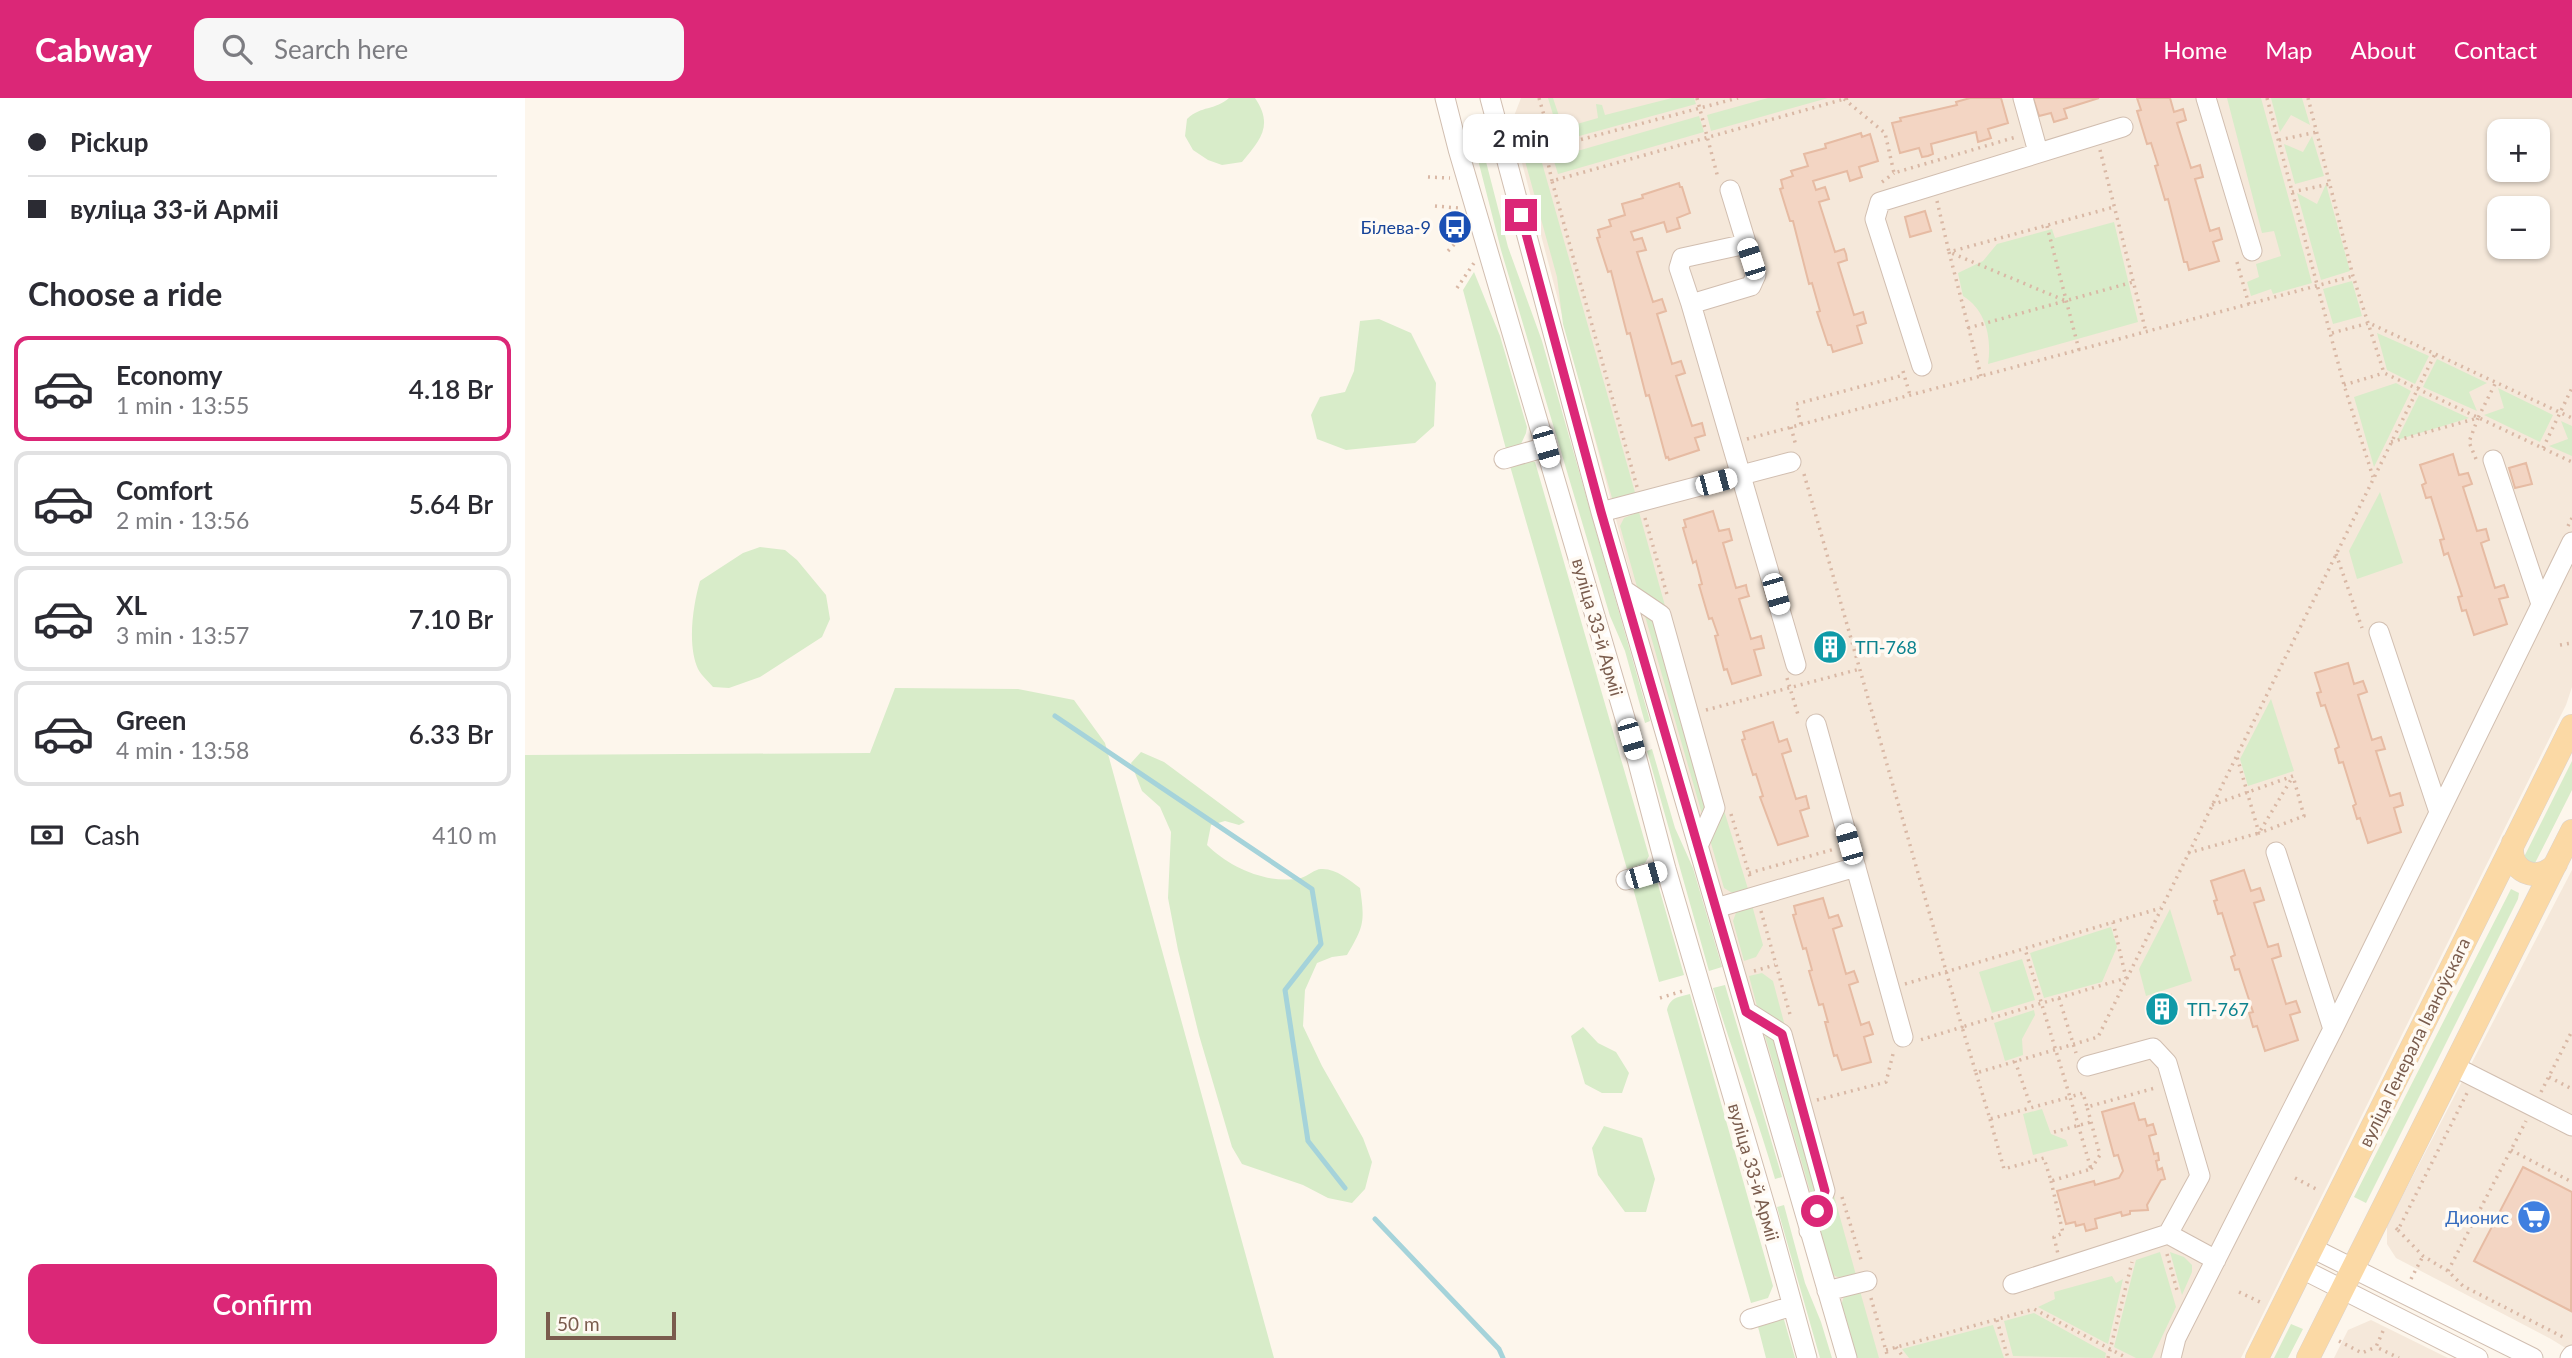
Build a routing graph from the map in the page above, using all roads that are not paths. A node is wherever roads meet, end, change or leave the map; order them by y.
1 (1445, 98) edge
2 (1490, 98) edge
3 (2022, 98) edge
4 (2206, 98) edge
5 (2123, 127) dead end
6 (2038, 152) junction
7 (1725, 188) road end
8 (1746, 244) junction
9 (2252, 251) dead end
10 (1691, 304) junction
11 (1922, 366) dead end
12 (1546, 447) junction
13 (1504, 458) dead end
14 (2493, 460) dead end
15 (1797, 461) road end
16 (1742, 475) junction
17 (1601, 512) junction
18 (2569, 536) edge
19 (1624, 590) junction
20 (2542, 604) junction
21 (2379, 632) dead end
22 (1791, 670) road end
23 (1658, 711) junction
24 (1625, 720) junction
25 (1809, 726) road end
26 (2572, 726) edge
27 (1670, 752) junction
28 (1637, 759) junction
29 (2439, 812) junction
30 (2572, 831) edge
31 (2513, 843) junction
32 (1698, 846) junction
33 (2276, 852) dead end
34 (2556, 864) junction
35 (1856, 867) junction
36 (1666, 869) junction
37 (1626, 880) dead end
38 (2491, 887) junction
39 (1716, 908) junction
40 (2534, 909) junction
41 (1746, 1012) junction
42 (2333, 1029) junction
43 (1905, 1042) road end
44 (2082, 1061) road end
45 (2455, 1067) junction
46 (2572, 1126) edge
47 (1790, 1168) junction
48 (1756, 1177) junction
49 (1801, 1208) junction
50 (1768, 1216) junction
51 (1809, 1231) junction
52 (2172, 1243) junction
53 (2312, 1248) junction
54 (2216, 1260) junction
55 (2302, 1269) junction
56 (2353, 1269) junction
57 (1867, 1281) road end
58 (2013, 1284) dead end
59 (2342, 1290) junction
60 (1827, 1291) junction
61 (1792, 1306) junction
62 (1750, 1319) dead end
63 (1807, 1358) edge
64 (1846, 1358) edge
65 (2171, 1358) edge
66 (2257, 1358) edge
67 (2308, 1358) edge
68 (2478, 1358) edge
69 (2533, 1358) edge

1 - 12 street, вуліца 33-й Арміі
2 - 17 street, вуліца 33-й Арміі
3 - 6 street
4 - 9 street
5 - 6 street
6 - 11 street
7 - 8 street
8 - 10 street
8 - 10 street
10 - 16 street
12 - 13 street
12 - 24 street, вуліца 33-й Арміі
14 - 20 street
15 - 16 street
16 - 17 street
16 - 22 street
17 - 19 street, вуліца 33-й Арміі
18 - 20 street
19 - 23 street, вуліца 33-й Арміі
19 - 32 street
20 - 29 street
21 - 29 street
23 - 24 street
23 - 27 street, вуліца 33-й Арміі
24 - 28 street, вуліца 33-й Арміі
25 - 35 street
26 - 31 main road, вуліца Генерала Іваноўскага
27 - 28 street
27 - 32 street, вуліца 33-й Арміі
28 - 36 street, вуліца 33-й Арміі
29 - 42 street
30 - 34 main road
31 - 34 main road
31 - 38 main road, вуліца Генерала Іваноўскага
32 - 39 street, вуліца 33-й Арміі
33 - 42 street
34 - 40 main road
35 - 39 street
35 - 43 street
36 - 37 street
36 - 48 street, вуліца 33-й Арміі
38 - 40 main road
38 - 53 main road, вуліца Генерала Іваноўскага
39 - 41 street, вуліца 33-й Арміі
40 - 45 main road
41 - 47 street, вуліца 33-й Арміі
41 - 51 street
42 - 54 street
44 - 52 street
45 - 46 street
45 - 56 main road
47 - 48 street
47 - 49 street, вуліца 33-й Арміі
48 - 50 street, вуліца 33-й Арміі
49 - 50 street
49 - 51 street, вуліца 33-й Арміі
50 - 61 street, вуліца 33-й Арміі
51 - 60 street, вуліца 33-й Арміі
52 - 54 street
52 - 58 street
53 - 55 main road, вуліца Генерала Іваноўскага
53 - 56 street
54 - 65 street
55 - 59 street
55 - 66 main road, вуліца Генерала Іваноўскага
56 - 59 main road
56 - 69 street
57 - 60 street
59 - 67 main road
59 - 68 street
60 - 64 street, вуліца 33-й Арміі
61 - 62 street
61 - 63 street, вуліца 33-й Арміі

